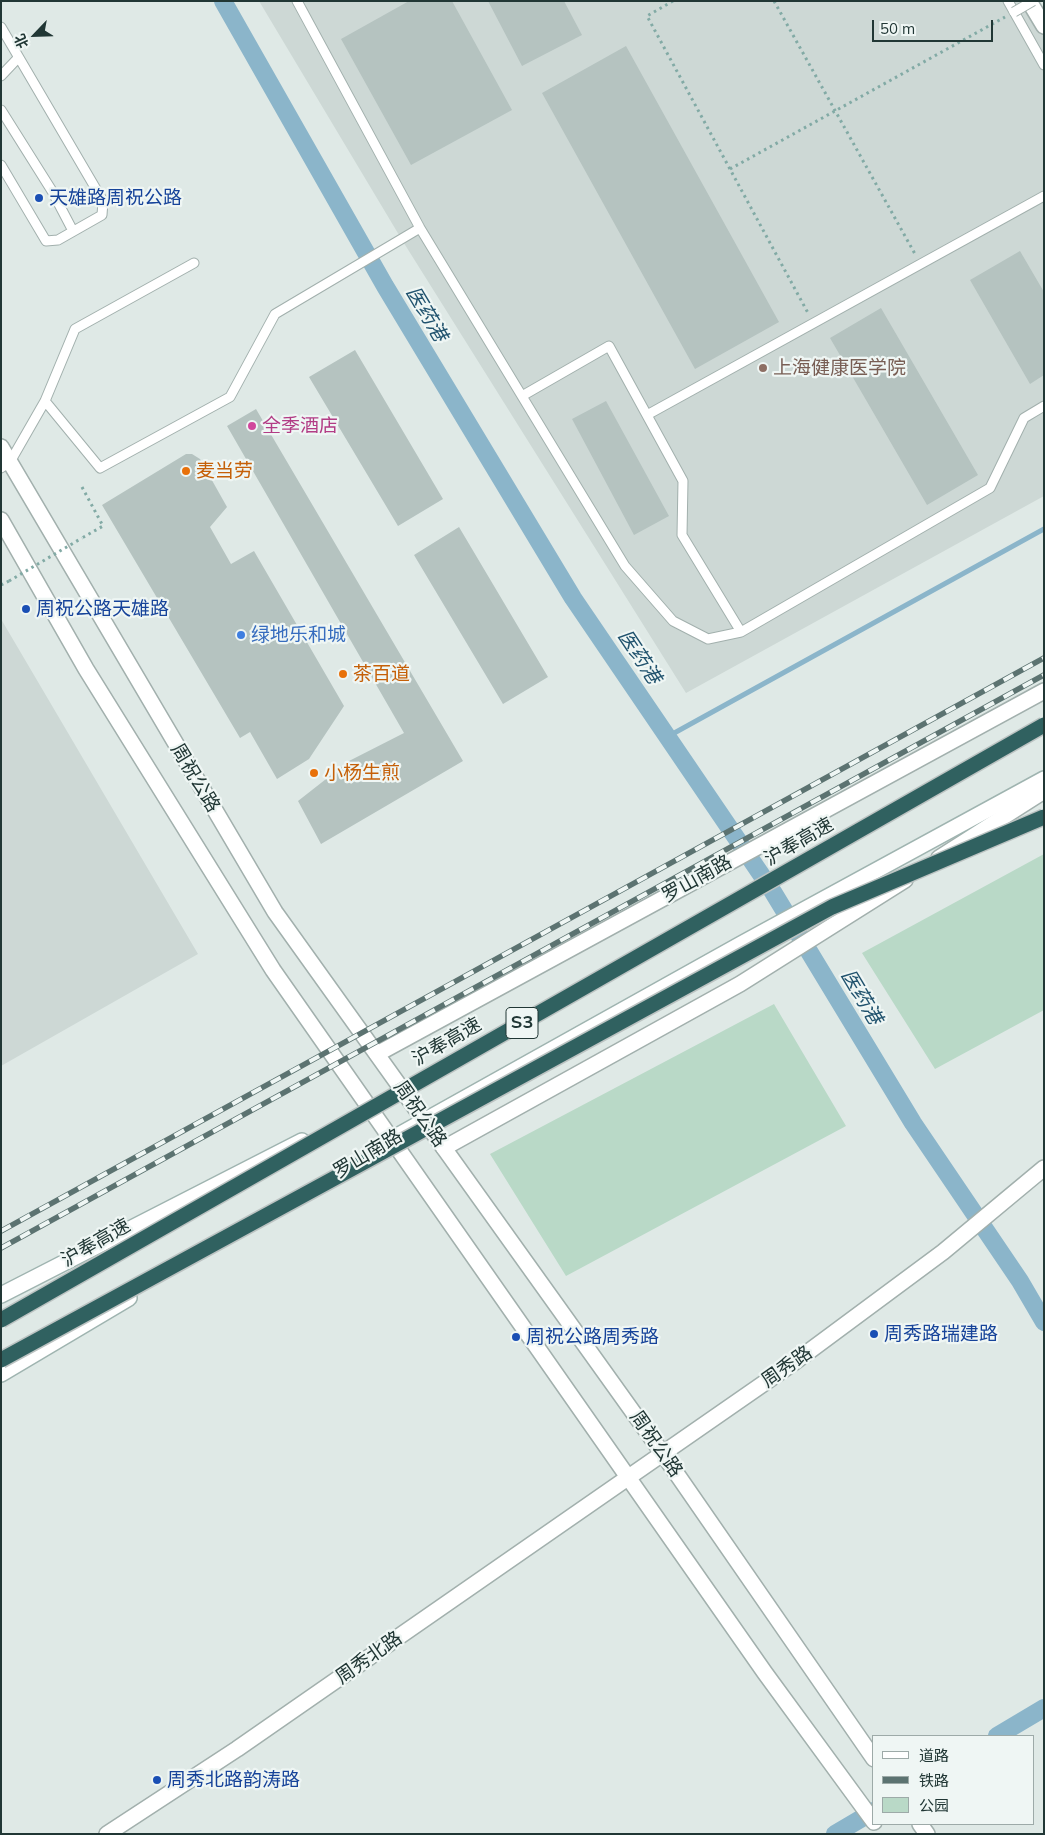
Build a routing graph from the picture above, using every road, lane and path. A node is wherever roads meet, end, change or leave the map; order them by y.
1 (297, 1) edge
2 (673, 1) edge
3 (774, 1) edge
4 (1008, 1) edge
5 (1031, 1) edge
6 (1014, 12) junction
7 (1044, 26) edge
8 (1, 28) edge
9 (18, 58) junction
10 (1044, 65) edge
11 (1, 76) edge
12 (1, 110) edge
13 (835, 110) junction
14 (1, 165) edge
15 (730, 168) junction
16 (1044, 196) edge
17 (420, 228) junction
18 (73, 231) junction
19 (194, 263) dead end
20 (920, 263) junction
21 (813, 322) junction
22 (522, 396) junction
23 (45, 402) junction
24 (1044, 406) edge
25 (647, 415) junction
26 (1, 447) edge
27 (6, 465) edge
28 (82, 487) dead end
29 (1, 520) edge
30 (1, 585) edge
31 (741, 632) junction
32 (1044, 691) edge
33 (1044, 725) edge
34 (1044, 734) edge
35 (1044, 779) edge
36 (1044, 791) edge
37 (1044, 817) edge
38 (377, 1054) junction
39 (402, 1088) junction
40 (368, 1107) junction
41 (424, 1120) junction
42 (391, 1140) junction
43 (444, 1148) junction
44 (1044, 1168) edge
45 (1, 1295) edge
46 (1, 1320) edge
47 (1, 1360) edge
48 (1, 1374) edge
49 (663, 1454) junction
50 (628, 1478) junction
51 (872, 1756) edge
52 (872, 1820) edge
53 (107, 1834) edge

1 - 17 lane
2 - 15 path
3 - 13 path
4 - 6 lane
5 - 6 lane, bridge
5 - 7 street
6 - 10 lane
6 - 13 path
8 - 9 lane
9 - 11 lane
9 - 18 lane
12 - 18 lane
13 - 15 path
13 - 20 path
14 - 18 lane
15 - 21 path
16 - 20 lane
17 - 22 lane
17 - 23 lane
19 - 23 lane
20 - 21 lane
21 - 25 lane
22 - 25 lane
22 - 31 lane
23 - 27 lane
24 - 31 lane
25 - 31 lane
26 - 27 street, 周祝公路
27 - 38 street, 周祝公路
28 - 30 path, bridge
29 - 40 street, 周祝公路
32 - 38 street, 罗山南路
33 - 46 highway, 沪奉高速 / S3, bridge
34 - 39 street, 罗山南路, bridge
35 - 41 street, 罗山南路
36 - 43 street
37 - 47 highway, S3, bridge
38 - 39 street, 周祝公路
39 - 40 street, 罗山南路
39 - 41 street, 周祝公路
40 - 42 street, 周祝公路
40 - 45 street, 罗山南路
41 - 42 street, 罗山南路
41 - 43 street, 周祝公路
42 - 48 street, 罗山南路
42 - 50 street, 周祝公路
43 - 49 street, 周祝公路
44 - 49 street, 周秀路
49 - 50 street, 周秀路
49 - 51 street, 周祝公路
50 - 52 street, 周祝公路
50 - 53 street, 周秀北路

